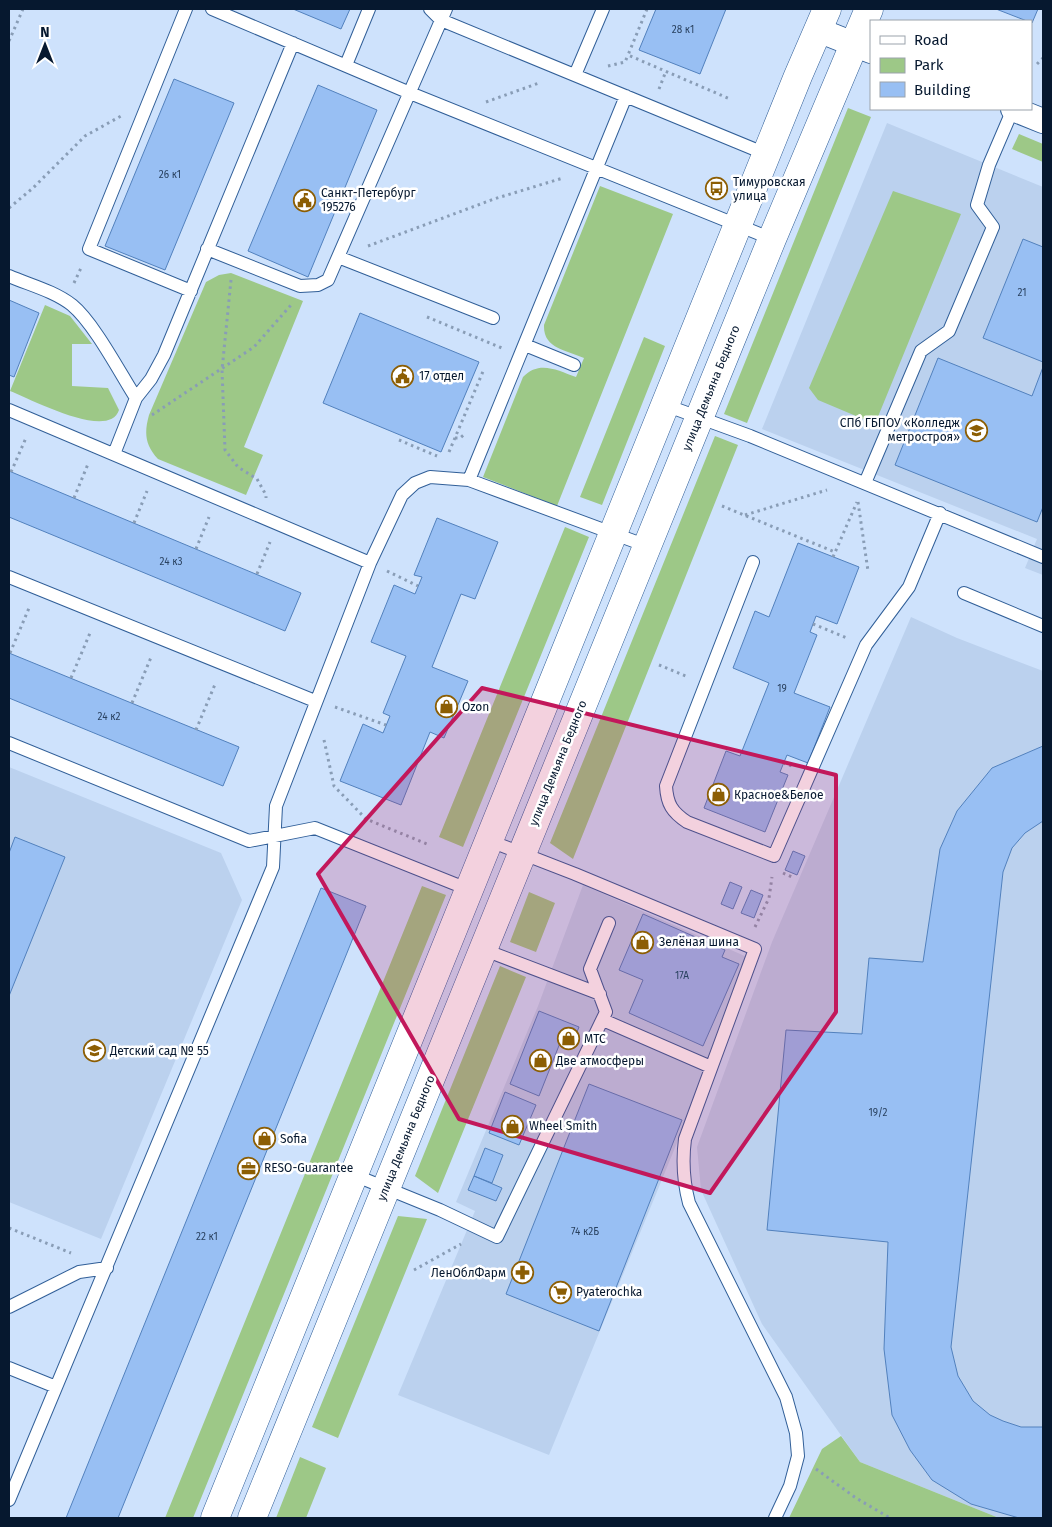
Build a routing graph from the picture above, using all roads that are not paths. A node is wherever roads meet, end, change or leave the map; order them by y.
1 (186, 9) edge
2 (212, 9) edge
3 (369, 9) edge
4 (430, 9) edge
5 (603, 9) edge
6 (869, 9) edge
7 (444, 14) edge
8 (822, 19) edge
9 (293, 43) junction
10 (862, 47) edge
11 (346, 64) junction
12 (575, 75) junction
13 (410, 93) junction
14 (626, 96) junction
15 (1013, 110) edge
16 (1016, 110) edge
17 (1043, 121) edge
18 (766, 154) junction
19 (597, 168) junction
20 (737, 227) junction
21 (772, 239) junction
22 (207, 249) junction
23 (338, 257) junction
24 (9, 276) edge
25 (190, 291) junction
26 (493, 318) dead end
27 (525, 345) junction
28 (574, 365) dead end
29 (136, 398) junction
30 (665, 404) junction
31 (9, 410) edge
32 (699, 417) junction
33 (114, 454) junction
34 (469, 480) junction
35 (862, 481) junction
36 (940, 513) junction
37 (614, 533) junction
38 (647, 546) junction
39 (1043, 557) edge
40 (753, 562) dead end
41 (370, 563) junction
42 (9, 577) edge
43 (964, 593) dead end
44 (1043, 626) edge
45 (315, 701) junction
46 (9, 743) edge
47 (276, 836) junction
48 (490, 841) junction
49 (521, 853) junction
50 (470, 890) junction
51 (609, 923) dead end
52 (482, 949) junction
53 (600, 994) junction
54 (603, 1020) junction
55 (711, 1067) junction
56 (354, 1175) junction
57 (386, 1188) junction
58 (107, 1268) junction
59 (9, 1307) edge
60 (9, 1368) edge
61 (56, 1387) junction
62 (9, 1500) edge
63 (215, 1518) edge
64 (252, 1518) edge
65 (776, 1518) edge

1 - 25 lane
2 - 9 lane
3 - 11 lane
4 - 7 lane
5 - 12 lane
6 - 10 street, улица Демьяна Бедного
7 - 12 lane
7 - 13 lane
8 - 10 street
8 - 18 street
9 - 11 lane
9 - 22 lane
10 - 21 street, улица Демьяна Бедного
11 - 13 lane
12 - 14 lane
13 - 19 lane
13 - 23 lane
14 - 18 lane
14 - 19 lane
15 - 35 lane
16 - 17 street
18 - 20 street
19 - 20 lane
19 - 27 lane
20 - 21 lane
20 - 30 street
21 - 32 street, улица Демьяна Бедного
22 - 23 lane
22 - 25 lane
23 - 26 lane
24 - 29 lane
25 - 29 lane
27 - 28 lane
27 - 34 lane
29 - 33 lane
30 - 32 lane
30 - 37 street
31 - 33 lane
32 - 35 lane
32 - 38 street, улица Демьяна Бедного
33 - 41 lane
34 - 37 lane
34 - 41 lane
35 - 36 lane
36 - 39 lane
36 - 40 lane
37 - 38 lane
37 - 48 street
38 - 49 street, улица Демьяна Бедного
41 - 45 lane
42 - 45 lane
43 - 44 lane
45 - 47 lane
46 - 47 lane
47 - 50 lane
47 - 58 lane
48 - 49 lane
48 - 50 street
49 - 52 street, улица Демьяна Бедного
49 - 55 lane
50 - 56 street
51 - 53 lane
52 - 53 lane
52 - 57 street, улица Демьяна Бедного
53 - 54 lane
54 - 55 lane
54 - 57 lane
55 - 65 lane
56 - 57 lane
56 - 63 street
57 - 64 street, улица Демьяна Бедного
58 - 59 lane
58 - 61 lane
60 - 61 lane
61 - 62 lane

